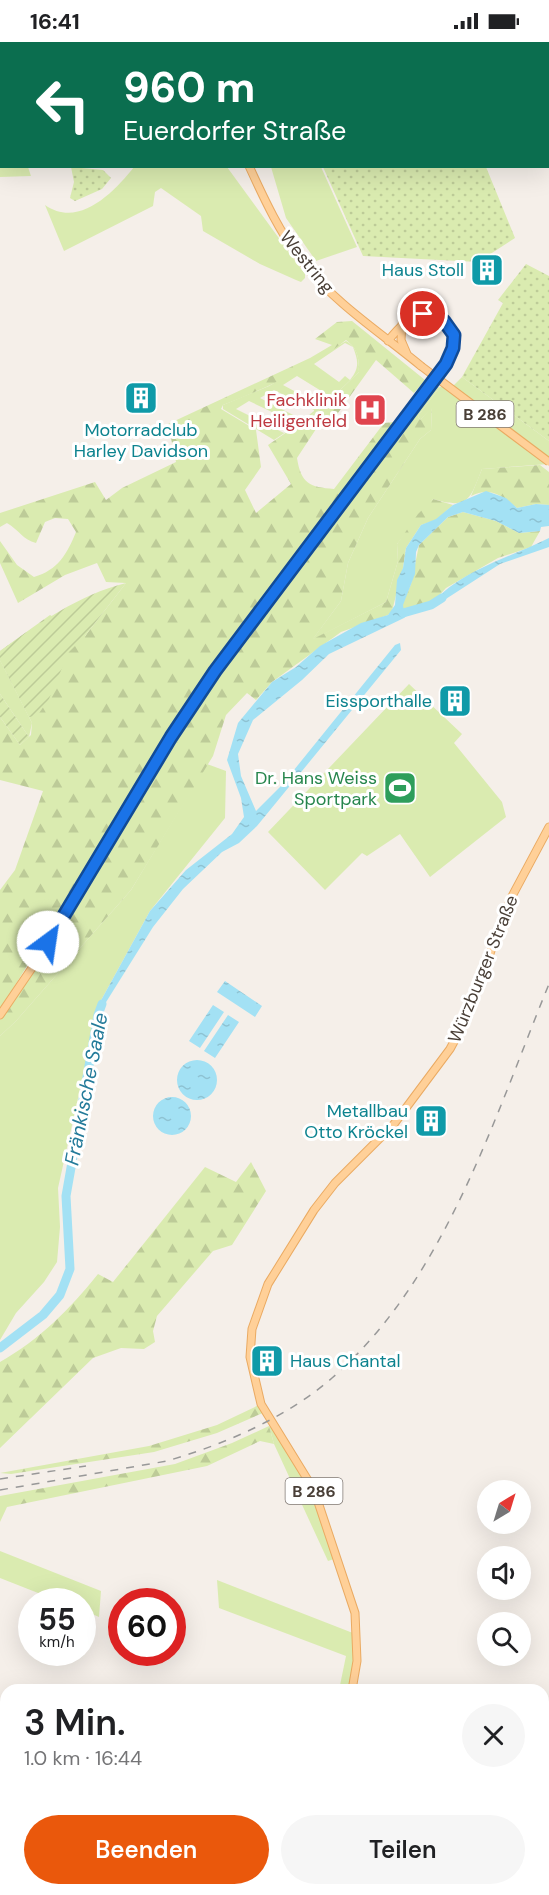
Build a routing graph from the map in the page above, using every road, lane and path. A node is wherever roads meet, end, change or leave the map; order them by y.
1 (250, 168) edge
2 (402, 324) junction
3 (388, 341) junction
4 (408, 356) junction
5 (549, 462) edge
6 (549, 827) edge
7 (0, 1015) edge
8 (353, 1684) edge

1 - 3 main road, Westring / B 286
2 - 3 main road
2 - 4 main road
2 - 7 main road
3 - 4 main road, B 286
4 - 5 main road, B 286, bridge
6 - 8 main road, Würzburger Straße / B 286

